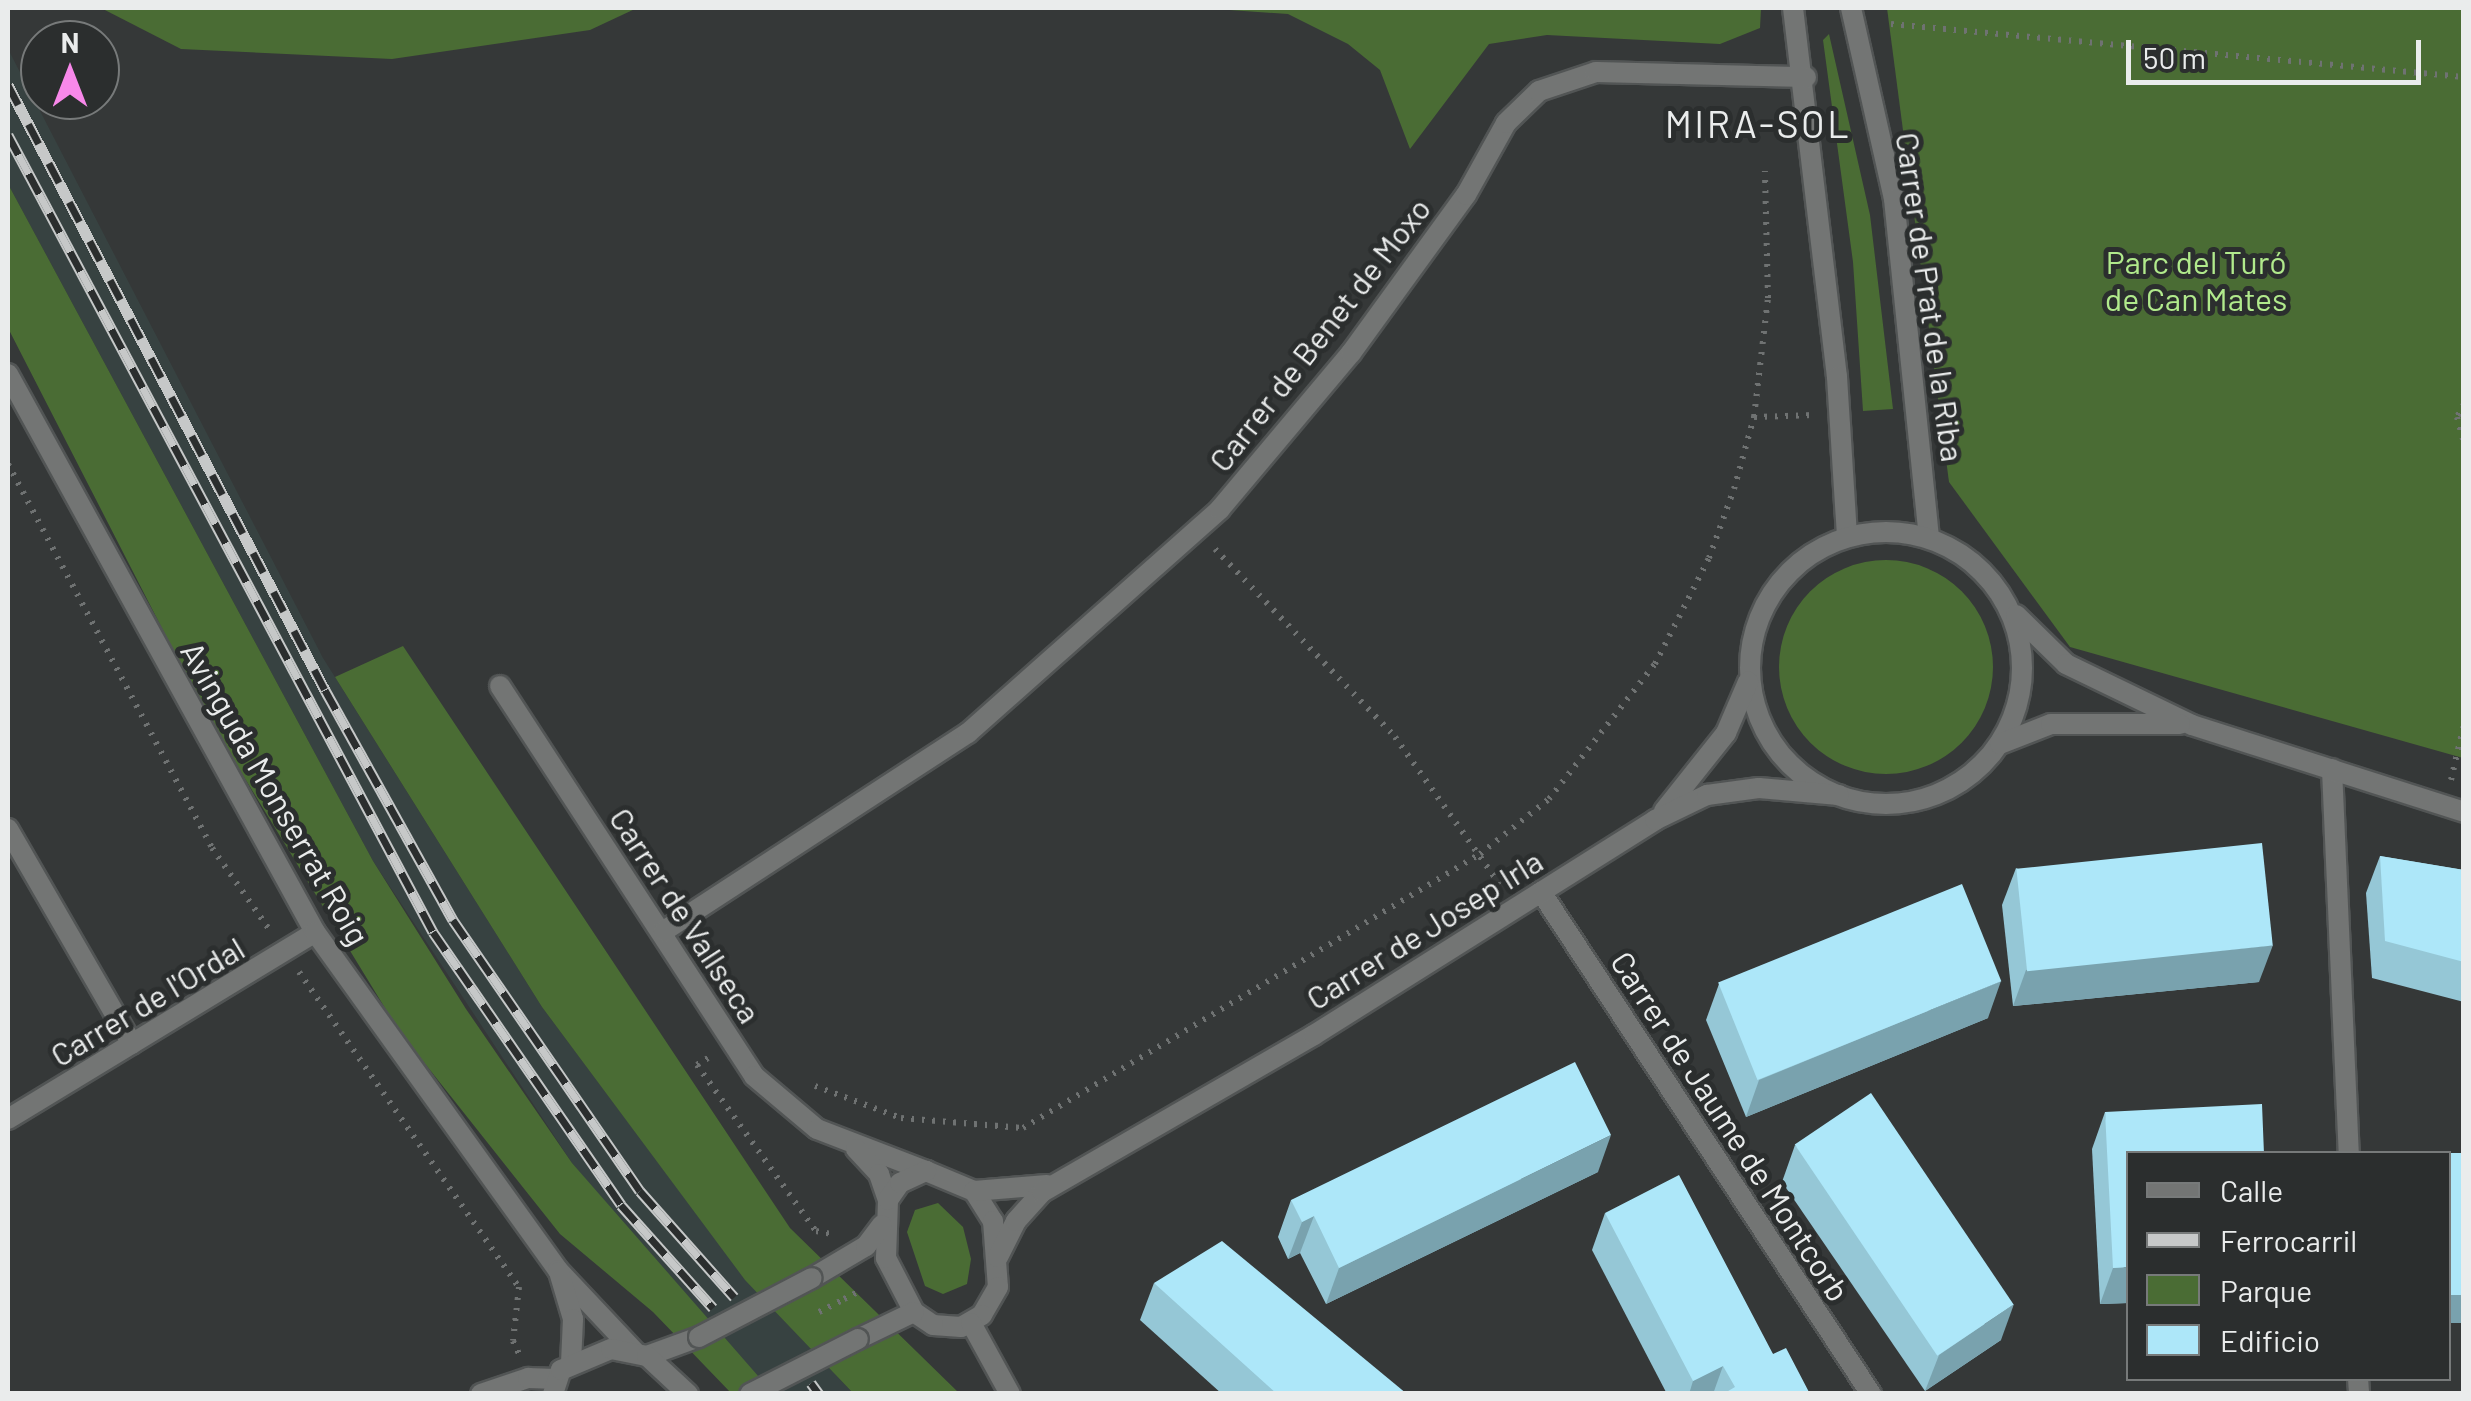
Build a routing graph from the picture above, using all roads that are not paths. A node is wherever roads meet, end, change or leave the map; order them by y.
1 (1793, 8) edge
2 (1851, 8) edge
3 (1806, 77) junction
4 (8, 374) edge
5 (1846, 538) junction
6 (1928, 538) junction
7 (2006, 602) junction
8 (1750, 675) junction
9 (500, 686) dead end
10 (2192, 725) junction
11 (2000, 744) junction
12 (2332, 769) junction
13 (1839, 796) junction
14 (2454, 809) edge
15 (1656, 820) junction
16 (8, 830) edge
17 (1542, 892) junction
18 (664, 931) junction
19 (315, 932) junction
20 (132, 1044) junction
21 (8, 1119) edge
22 (851, 1145) junction
23 (2349, 1151) edge
24 (926, 1171) junction
25 (1059, 1182) junction
26 (974, 1191) junction
27 (888, 1200) junction
28 (882, 1225) junction
29 (998, 1257) junction
30 (558, 1270) junction
31 (914, 1312) junction
32 (971, 1323) junction
33 (642, 1354) junction
34 (570, 1363) junction
35 (555, 1386) edge
36 (481, 1394) edge
37 (688, 1394) edge
38 (750, 1394) edge
39 (1010, 1394) edge
40 (1871, 1394) edge

1 - 3 street
2 - 6 street, Carrer de Prat de la Riba
3 - 5 street
3 - 18 street, Carrer de Benet de Moxo
4 - 19 street, Avinguda Monserrat Roig
5 - 6 street
5 - 8 street
6 - 7 street
7 - 10 street
7 - 11 street
8 - 13 street
8 - 15 street
9 - 18 street, Carrer de Vallseca
10 - 11 street
10 - 12 street
11 - 13 street
12 - 14 street
12 - 23 street
13 - 15 street, Carrer de Josep Irla
15 - 17 street, Carrer de Josep Irla
16 - 20 street
17 - 25 street, Carrer de Josep Irla
17 - 40 street, Carrer de Jaume de Montcorb
18 - 22 street, Carrer de Vallseca
19 - 20 street, Carrer de l'Ordal
19 - 30 street, Avinguda Monserrat Roig
20 - 21 street, Carrer de l'Ordal
22 - 24 street, Carrer de Vallseca
22 - 27 street, Carrer de Vallseca
24 - 26 street
24 - 27 street
25 - 26 street
25 - 29 street
26 - 29 street
27 - 28 street
28 - 31 street
28 - 33 street, bridge
29 - 32 street
30 - 33 street, Avinguda Monserrat Roig
30 - 34 street, Avinguda Monserrat Roig
31 - 32 street
31 - 38 street, bridge
32 - 39 street
33 - 34 street
33 - 37 street, Avinguda Monserrat Roig
34 - 35 street
35 - 36 street

